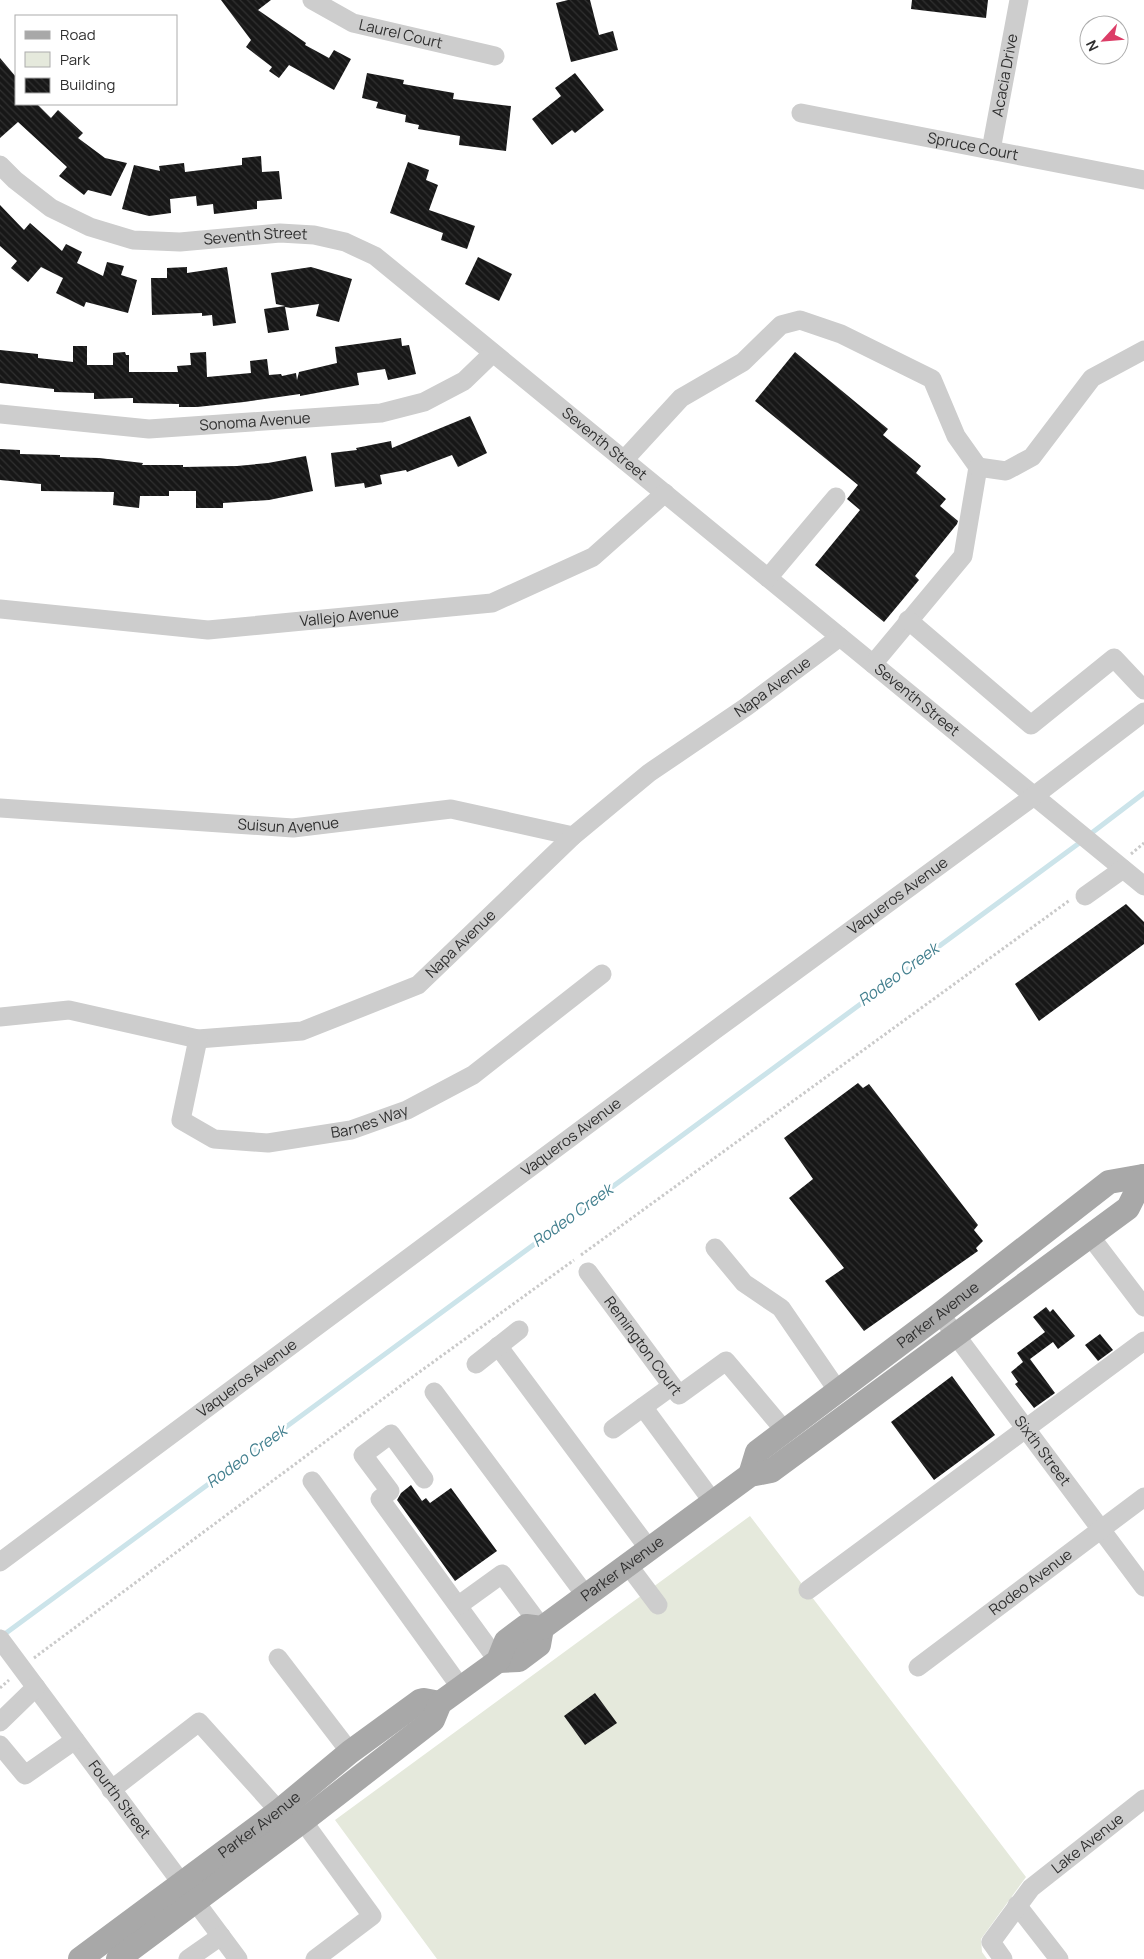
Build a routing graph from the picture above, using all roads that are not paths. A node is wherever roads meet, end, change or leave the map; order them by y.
1 (312, 0) edge
2 (1019, 0) edge
3 (495, 56) dead end
4 (801, 113) dead end
5 (991, 150) junction
6 (0, 164) edge
7 (1144, 180) edge
8 (1144, 350) edge
9 (493, 353) junction
10 (0, 414) edge
11 (624, 460) junction
12 (978, 467) junction
13 (665, 493) junction
14 (836, 497) dead end
15 (768, 578) junction
16 (0, 609) edge
17 (908, 620) junction
18 (840, 637) junction
19 (873, 664) junction
20 (1144, 690) edge
21 (1144, 712) edge
22 (1034, 796) junction
23 (0, 808) edge
24 (573, 836) junction
25 (1116, 864) junction
26 (1144, 886) edge
27 (1081, 896) road end
28 (602, 974) dead end
29 (0, 1017) edge
30 (198, 1039) junction
31 (1143, 1176) edge
32 (1090, 1236) junction
33 (715, 1248) dead end
34 (588, 1272) dead end
35 (1144, 1307) edge
36 (940, 1314) junction
37 (518, 1330) dead end
38 (956, 1335) junction
39 (1144, 1341) edge
40 (498, 1346) junction
41 (476, 1364) dead end
42 (672, 1386) junction
43 (838, 1391) junction
44 (434, 1392) dead end
45 (643, 1407) junction
46 (613, 1429) dead end
47 (1026, 1429) junction
48 (785, 1431) junction
49 (750, 1474) junction
50 (424, 1478) dead end
51 (312, 1480) dead end
52 (1144, 1497) edge
53 (714, 1502) junction
54 (1101, 1529) junction
55 (649, 1549) junction
56 (0, 1562) edge
57 (628, 1565) junction
58 (1144, 1587) edge
59 (808, 1590) dead end
60 (586, 1596) junction
61 (459, 1605) junction
62 (658, 1605) dead end
63 (542, 1628) junction
64 (0, 1639) edge
65 (278, 1658) dead end
66 (498, 1661) junction
67 (918, 1667) dead end
68 (36, 1687) junction
69 (461, 1688) junction
70 (440, 1703) junction
71 (0, 1722) edge
72 (75, 1740) junction
73 (0, 1745) edge
74 (350, 1752) junction
75 (111, 1790) junction
76 (1144, 1799) edge
77 (278, 1811) junction
78 (303, 1821) junction
79 (189, 1893) junction
80 (1017, 1905) junction
81 (221, 1936) junction
82 (80, 1959) edge
83 (118, 1959) edge
84 (188, 1959) edge
85 (238, 1959) edge
86 (315, 1959) edge
87 (1003, 1959) edge
88 (1059, 1959) edge

1 - 3 street, Laurel Court
2 - 5 street, Acacia Drive
4 - 5 street, Spruce Court
5 - 7 street, Spruce Court
6 - 9 street, Seventh Street
8 - 12 street
9 - 10 street, Sonoma Avenue
9 - 11 street, Seventh Street
11 - 12 street
11 - 13 street, Seventh Street
12 - 17 street
13 - 15 street, Seventh Street
13 - 16 street, Vallejo Avenue
14 - 15 street
15 - 18 street, Seventh Street
17 - 19 street
17 - 20 street
18 - 19 street, Seventh Street
18 - 24 street, Napa Avenue
19 - 22 street, Seventh Street
21 - 22 street, Vaqueros Avenue
22 - 25 street, Seventh Street
22 - 56 street, Vaqueros Avenue
23 - 24 street, Suisun Avenue
24 - 30 street, Napa Avenue
25 - 26 street, Seventh Street
25 - 27 street
28 - 30 street, Barnes Way
29 - 30 street, Napa Avenue
31 - 32 main road, Parker Avenue
31 - 36 main road, Parker Avenue
32 - 35 street
32 - 38 main road, Parker Avenue
33 - 43 street
34 - 42 street, Remington Court
36 - 38 street, Sixth Street
36 - 43 main road, Parker Avenue
37 - 40 street
38 - 47 street, Sixth Street
38 - 49 main road, Parker Avenue
39 - 47 street
40 - 41 street
40 - 55 street
42 - 45 street
42 - 48 street, Remington Court
43 - 48 main road, Parker Avenue
44 - 60 street
45 - 46 street
45 - 53 street
47 - 54 street, Sixth Street
47 - 59 street
48 - 49 main road, Parker Avenue
49 - 53 main road, Parker Avenue
50 - 61 street
51 - 69 street
52 - 54 street, Rodeo Avenue
53 - 55 main road, Parker Avenue
54 - 58 street, Sixth Street
54 - 67 street, Rodeo Avenue
55 - 57 main road, Parker Avenue
57 - 60 main road, Parker Avenue
57 - 62 street
60 - 63 main road, Parker Avenue
61 - 63 street
61 - 66 street
63 - 66 main road, Parker Avenue
64 - 68 street, Fourth Street
65 - 74 street
66 - 69 main road, Parker Avenue
68 - 71 street
68 - 72 street, Fourth Street
69 - 70 main road, Parker Avenue
70 - 74 main road, Parker Avenue
70 - 78 main road, Parker Avenue
72 - 73 street
72 - 75 street, Fourth Street
74 - 77 main road, Parker Avenue
75 - 77 street
75 - 79 street, Fourth Street
76 - 80 street, Lake Avenue
77 - 79 main road, Parker Avenue
78 - 79 main road, Parker Avenue
78 - 86 street
79 - 81 street, Fourth Street
79 - 82 main road, Parker Avenue
79 - 83 main road, Parker Avenue
80 - 87 street, Lake Avenue
80 - 88 street
81 - 84 street
81 - 85 street, Fourth Street

